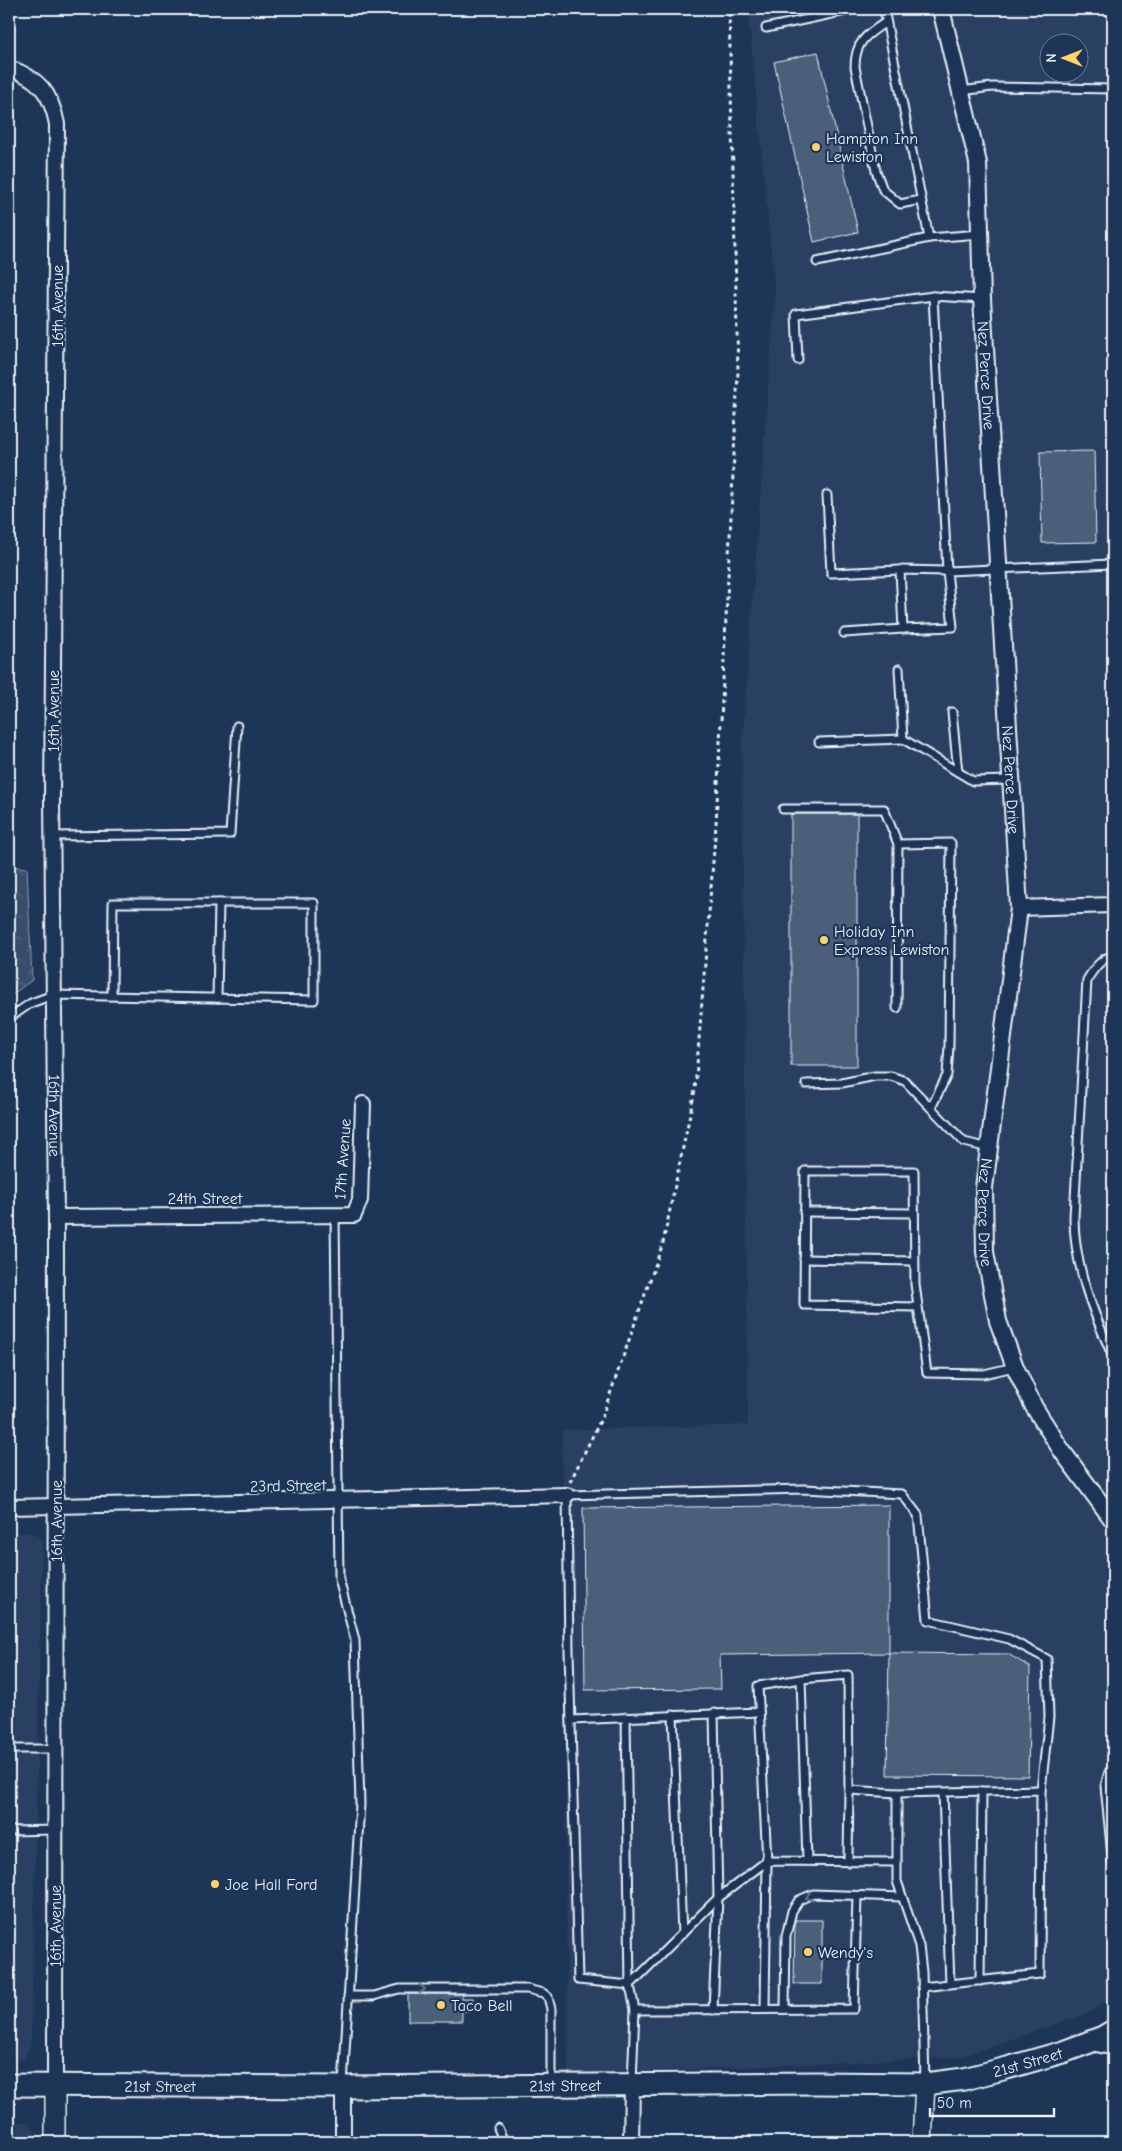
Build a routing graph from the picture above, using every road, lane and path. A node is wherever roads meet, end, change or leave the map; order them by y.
1 (728, 9) edge
2 (855, 9) edge
3 (884, 9) edge
4 (941, 9) edge
5 (886, 22) junction
6 (766, 28) dead end
7 (9, 68) edge
8 (1113, 88) edge
9 (961, 92) junction
10 (921, 200) junction
11 (981, 234) junction
12 (929, 238) junction
13 (817, 262) dead end
14 (933, 296) junction
15 (982, 299) junction
16 (798, 360) dead end
17 (826, 495) dead end
18 (1113, 564) edge
19 (998, 569) junction
20 (900, 570) junction
21 (946, 571) junction
22 (903, 629) junction
23 (844, 633) dead end
24 (899, 669) dead end
25 (952, 712) dead end
26 (237, 726) dead end
27 (903, 738) junction
28 (819, 742) dead end
29 (958, 772) junction
30 (1011, 780) junction
31 (783, 809) dead end
32 (52, 836) junction
33 (898, 844) junction
34 (219, 903) junction
35 (1113, 905) edge
36 (1018, 908) junction
37 (1113, 955) edge
38 (53, 995) junction
39 (112, 996) junction
40 (217, 998) junction
41 (897, 1008) dead end
42 (9, 1018) edge
43 (806, 1084) dead end
44 (363, 1104) dead end
45 (930, 1108) junction
46 (990, 1148) junction
47 (804, 1212) junction
48 (914, 1213) junction
49 (335, 1215) junction
50 (354, 1215) joint
51 (56, 1217) junction
52 (804, 1259) junction
53 (914, 1260) junction
54 (918, 1306) junction
55 (1113, 1357) edge
56 (1015, 1367) junction
57 (567, 1495) junction
58 (338, 1501) junction
59 (9, 1507) edge
60 (56, 1507) junction
61 (1113, 1520) edge
62 (801, 1679) junction
63 (759, 1712) junction
64 (714, 1714) junction
65 (672, 1715) junction
66 (626, 1717) junction
67 (571, 1720) junction
68 (9, 1749) edge
69 (55, 1749) junction
70 (1113, 1769) edge
71 (849, 1790) junction
72 (1041, 1790) junction
73 (982, 1791) junction
74 (943, 1792) junction
75 (897, 1793) junction
76 (55, 1830) junction
77 (9, 1831) edge
78 (768, 1861) junction
79 (807, 1861) junction
80 (848, 1862) junction
81 (897, 1862) junction
82 (1113, 1866) edge
83 (857, 1896) junction
84 (718, 1898) junction
85 (902, 1898) junction
86 (682, 1934) junction
87 (980, 1981) junction
88 (950, 1984) junction
89 (630, 1985) junction
90 (922, 1987) junction
91 (348, 1996) junction
92 (765, 2008) junction
93 (785, 2009) junction
94 (635, 2010) junction
95 (713, 2010) junction
96 (1113, 2031) edge
97 (1084, 2045) junction
98 (1113, 2051) edge
99 (925, 2084) junction
100 (9, 2085) edge
101 (55, 2085) junction
102 (551, 2086) junction
103 (632, 2086) junction
104 (343, 2087) junction
105 (498, 2128) dead end
106 (55, 2142) edge
107 (343, 2142) edge
108 (504, 2142) edge
109 (631, 2142) edge
110 (922, 2142) edge

1 - 57 path
2 - 6 lane
3 - 5 lane
4 - 9 street, Nez Perce Drive
5 - 10 lane
5 - 10 lane
7 - 32 street, 16th Avenue
8 - 9 lane
9 - 11 street, Nez Perce Drive
10 - 12 lane
11 - 12 lane
11 - 15 street, Nez Perce Drive
12 - 13 lane
14 - 15 lane
14 - 16 lane
14 - 21 lane
15 - 19 street, Nez Perce Drive
17 - 20 lane
18 - 19 lane
19 - 21 lane
19 - 30 street, Nez Perce Drive
20 - 21 lane
20 - 22 lane
21 - 22 lane
22 - 23 lane
24 - 27 lane
25 - 29 lane
26 - 32 lane
27 - 28 lane
27 - 29 lane
29 - 30 lane
30 - 36 street, Nez Perce Drive
31 - 33 lane
32 - 38 street, 16th Avenue
33 - 41 lane
33 - 45 lane
34 - 39 lane
34 - 40 lane
34 - 40 lane
35 - 36 street
36 - 46 street, Nez Perce Drive
37 - 55 lane
38 - 39 lane
38 - 42 lane
38 - 51 street, 16th Avenue
39 - 40 lane
43 - 45 lane
44 - 50 street, 17th Avenue
45 - 46 lane
46 - 56 street, Nez Perce Drive
47 - 48 lane
47 - 48 lane
47 - 52 lane
48 - 53 lane
49 - 50 street, 24th Street
49 - 51 street, 24th Street
49 - 58 lane
51 - 60 street, 16th Avenue
52 - 53 lane
52 - 54 lane
53 - 54 lane
54 - 56 lane
56 - 61 street, Nez Perce Drive
57 - 58 street, 23rd Street
57 - 67 lane
57 - 72 lane
58 - 60 street, 23rd Street
58 - 91 lane
59 - 60 street, 23rd Street
60 - 69 street, 16th Avenue
62 - 63 lane
62 - 71 lane
62 - 79 lane
63 - 64 lane
63 - 78 lane
64 - 65 lane
64 - 84 lane
65 - 66 lane
65 - 86 lane
66 - 67 lane
66 - 89 lane
67 - 89 lane
68 - 69 lane
69 - 76 street, 16th Avenue
70 - 82 lane
71 - 75 lane
71 - 80 lane
72 - 73 lane
72 - 87 lane
73 - 74 lane
73 - 87 lane
74 - 75 lane
74 - 88 lane
75 - 81 lane
76 - 77 lane
76 - 101 street, 16th Avenue
78 - 79 lane
78 - 84 lane
78 - 92 lane
79 - 80 lane
80 - 81 lane
81 - 85 lane
83 - 85 lane
83 -> 93 lane
83 - 93 lane
84 - 86 lane
84 - 95 lane
85 - 90 lane
86 - 89 lane
87 - 88 lane
88 - 90 lane
89 - 94 lane
90 - 99 lane
91 -> 102 lane
91 - 104 lane
92 - 93 lane
92 - 95 lane
94 - 95 lane
94 - 103 lane
96 - 97 main road, 21st Street
97 - 98 lane
97 - 99 main road, 21st Street
99 - 103 main road, 21st Street
99 - 110 main road
100 - 101 main road, 21st Street
101 - 104 main road, 21st Street
101 - 106 main road, 16th Avenue
102 - 103 main road, 21st Street
102 - 104 main road, 21st Street
103 - 109 street
104 - 107 street
105 - 108 lane

